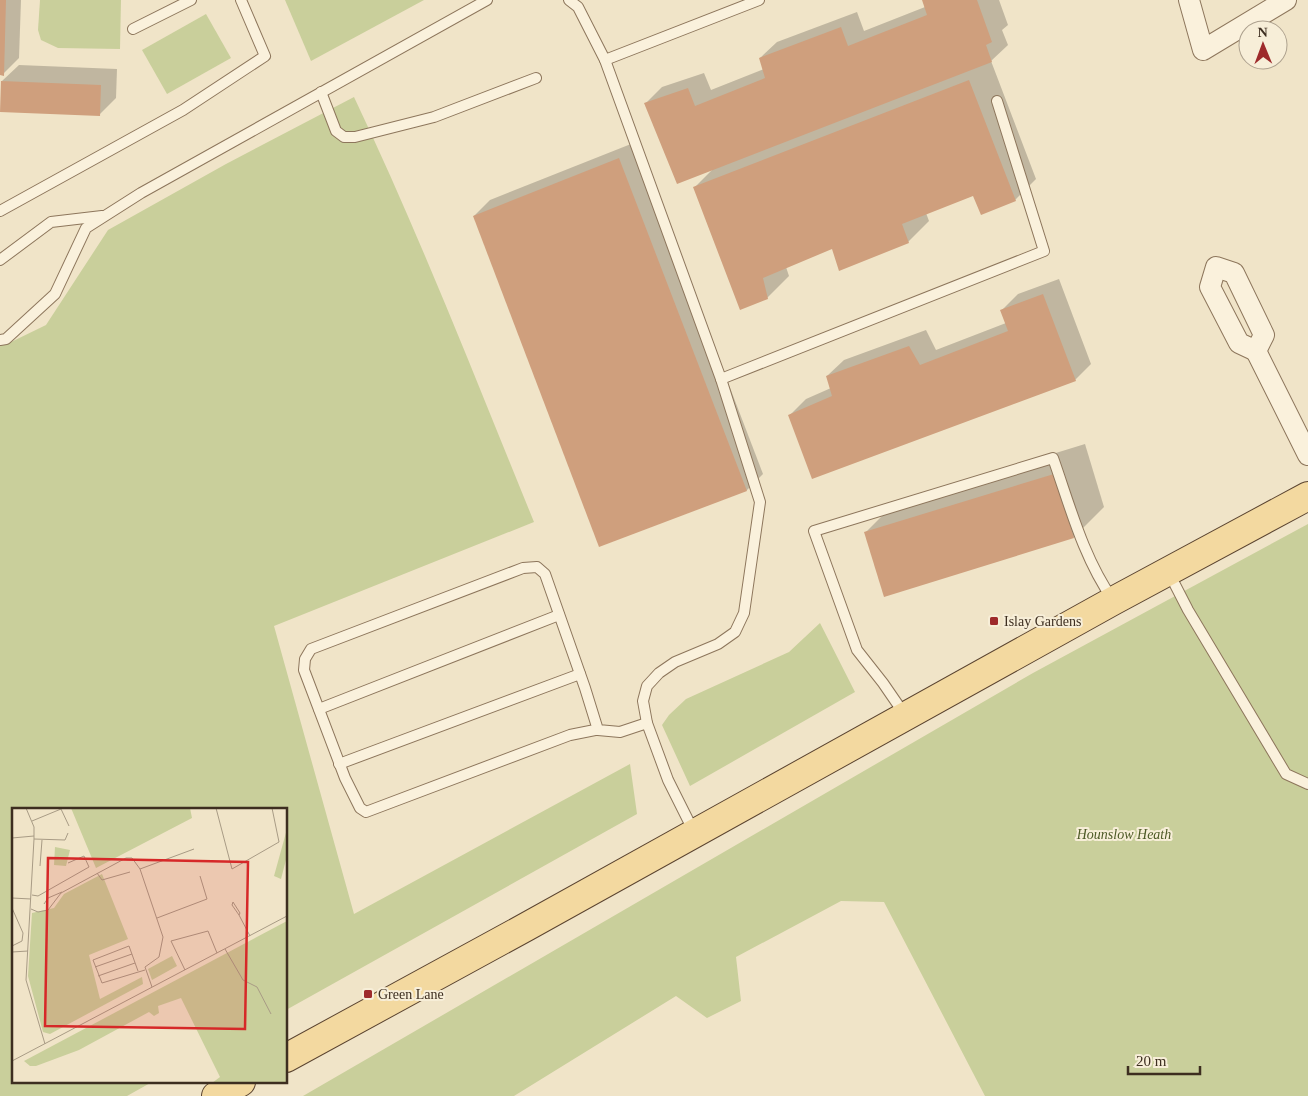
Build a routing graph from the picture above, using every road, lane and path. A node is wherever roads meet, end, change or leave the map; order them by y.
1 (191, 0) edge
2 (241, 0) edge
3 (487, 0) edge
4 (569, 0) edge
5 (758, 0) edge
6 (1189, 0) edge
7 (1286, 0) edge
8 (133, 29) dead end
9 (605, 60) junction
10 (536, 78) dead end
11 (321, 92) junction
12 (997, 102) dead end
13 (0, 211) edge
14 (106, 215) junction
15 (0, 260) edge
16 (0, 340) edge
17 (1256, 352) dead end
18 (721, 379) junction
19 (1308, 455) edge
20 (1308, 496) edge
21 (1169, 571) junction
22 (1113, 600) junction
23 (559, 615) junction
24 (580, 674) junction
25 (319, 709) junction
26 (905, 716) junction
27 (647, 723) junction
28 (598, 730) junction
29 (340, 764) junction
30 (1308, 784) edge
31 (694, 833) junction
32 (288, 1057) edge
33 (237, 1084) edge
34 (216, 1096) edge

1 - 8 lane
2 - 13 lane
3 - 11 lane
4 - 9 lane
5 - 9 lane
6 - 7 street
9 - 18 lane
10 - 11 lane
11 - 14 lane
12 - 18 lane
14 - 15 lane
14 - 16 lane
17 - 19 street
18 - 27 lane
20 - 21 main road
21 - 22 main road
21 - 30 lane
22 - 26 main road
22 - 26 lane
23 - 24 lane
23 - 25 lane
23 - 25 lane
24 - 28 lane
24 - 29 lane
25 - 29 lane
26 - 31 main road
27 - 28 lane
27 - 31 lane
28 - 29 lane
31 - 32 main road
33 - 34 main road

